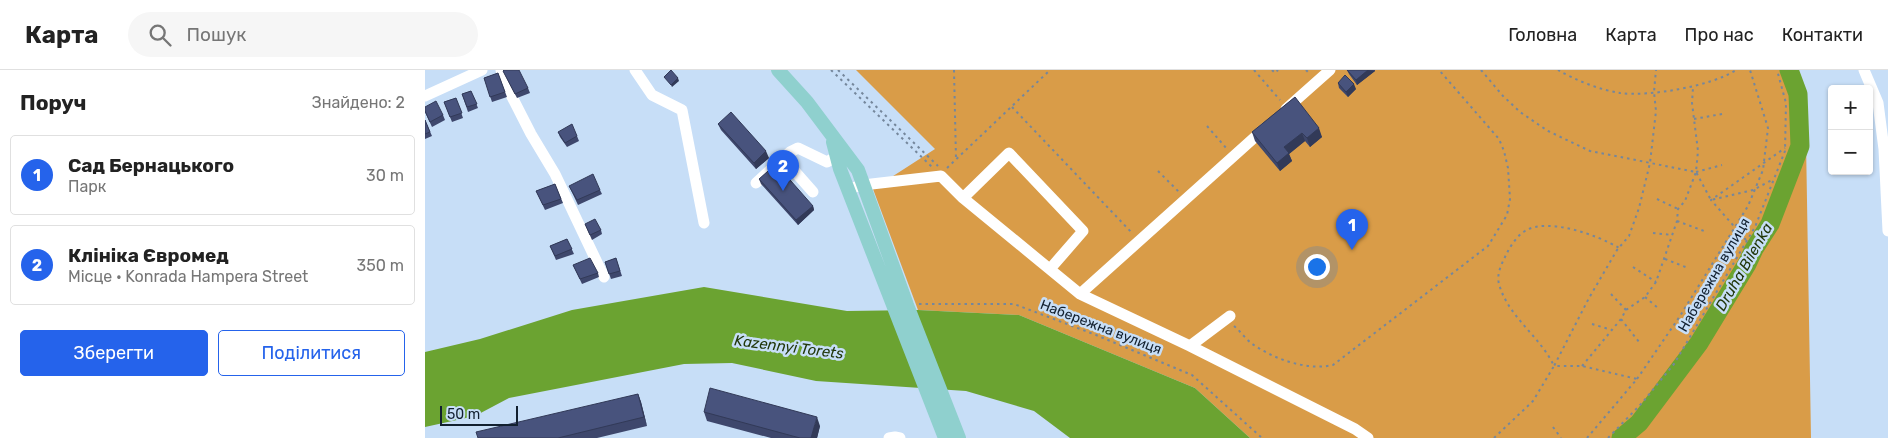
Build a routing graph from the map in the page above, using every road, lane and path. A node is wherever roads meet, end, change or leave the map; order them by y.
1 (482, 70) edge
2 (501, 70) edge
3 (635, 70) edge
4 (778, 70) edge
5 (831, 70) edge
6 (838, 70) edge
7 (954, 70) edge
8 (1050, 70) edge
9 (1254, 70) edge
10 (1272, 70) edge
11 (1278, 70) edge
12 (1330, 70) edge
13 (1439, 70) edge
14 (1481, 70) edge
15 (1558, 70) edge
16 (1656, 70) edge
17 (1737, 70) edge
18 (1750, 70) edge
19 (1777, 70) edge
20 (1865, 70) edge
21 (1693, 87) junction
22 (1654, 92) junction
23 (425, 96) edge
24 (1011, 107) junction
25 (1280, 114) junction
26 (1722, 114) dead end
27 (1694, 119) junction
28 (1207, 126) dead end
29 (830, 132) junction
30 (1785, 148) junction
31 (837, 156) junction
32 (1233, 157) junction
33 (783, 158) junction
34 (956, 159) junction
35 (1650, 162) junction
36 (1722, 165) dead end
37 (1159, 171) dead end
38 (1696, 172) junction
39 (941, 176) junction
40 (1773, 179) junction
41 (756, 182) dead end
42 (863, 185) junction
43 (848, 189) junction
44 (813, 192) dead end
45 (963, 198) junction
46 (1186, 199) junction
47 (1657, 199) dead end
48 (1711, 200) junction
49 (1678, 209) junction
50 (1677, 220) junction
51 (704, 222) dead end
52 (1704, 232) dead end
53 (1888, 232) edge
54 (1653, 233) dead end
55 (1672, 235) junction
56 (1746, 240) junction
57 (1140, 241) junction
58 (1619, 248) junction
59 (1665, 259) junction
60 (1633, 267) dead end
61 (1688, 268) dead end
62 (1050, 270) junction
63 (603, 277) dead end
64 (1656, 282) junction
65 (1080, 294) junction
66 (1611, 294) dead end
67 (1645, 297) junction
68 (907, 305) junction
69 (1658, 308) dead end
70 (1626, 310) junction
71 (1228, 317) joint
72 (1621, 319) junction
73 (1592, 324) dead end
74 (1612, 330) junction
75 (1639, 342) dead end
76 (1190, 346) junction
77 (1554, 366) junction
78 (1582, 366) junction
79 (1637, 379) junction
80 (943, 416) junction
81 (1553, 427) dead end
82 (889, 438) edge
83 (900, 438) edge
84 (945, 438) edge
85 (959, 438) edge
86 (1262, 438) edge
87 (1368, 438) edge
88 (1493, 438) edge
89 (1561, 438) edge
90 (1587, 438) edge
91 (1608, 438) edge

1 - 23 street
2 - 63 street
3 - 51 street
4 - 29 main road
5 - 39 path
6 - 34 path
7 - 34 path
8 - 24 path
9 - 25 path
10 - 11 path
12 - 25 street
13 - 71 path
14 - 35 path
15 - 22 path
16 - 22 path
17 - 21 path
18 - 79 path
19 - 30 path, Набережна вулиця
20 - 53 street
21 - 22 path
21 - 27 path
22 - 35 path
24 - 34 path
24 - 57 path
25 - 32 street
26 - 27 path
27 - 38 path
28 - 32 path
29 - 31 main road
29 - 42 main road
30 - 40 path, Набережна вулиця
30 - 48 path
31 - 33 street
31 - 43 main road
32 - 46 street
33 - 41 street
33 - 44 street
35 - 38 path
35 - 58 path
36 - 38 path
37 - 46 path
38 - 48 path
38 - 49 path
39 - 42 street
39 - 45 street
40 - 48 path
40 - 56 path, Набережна вулиця
42 - 43 street
42 - 68 main road
43 - 80 main road
45 - 62 street
45 - 62 street
46 - 57 street
47 - 49 path
48 - 56 path
49 - 50 path
50 - 52 path
50 - 55 path
54 - 55 path
55 - 59 path
56 - 91 path, Набережна вулиця
57 - 65 street
58 - 77 path
58 - 77 path
59 - 61 path
59 - 64 path
60 - 64 path
62 - 65 street
64 - 67 path
65 - 76 street
66 - 70 path
67 - 69 path
67 - 70 path
68 - 80 main road
68 - 86 path, Набережна вулиця
70 - 72 path
71 - 76 street
72 - 74 path
72 - 75 path
73 - 74 path
74 - 78 path
76 - 87 street
77 - 78 path
77 - 88 path
78 - 79 path
79 - 90 path
80 - 84 main road
80 - 85 main road
81 - 89 path
82 - 83 street

